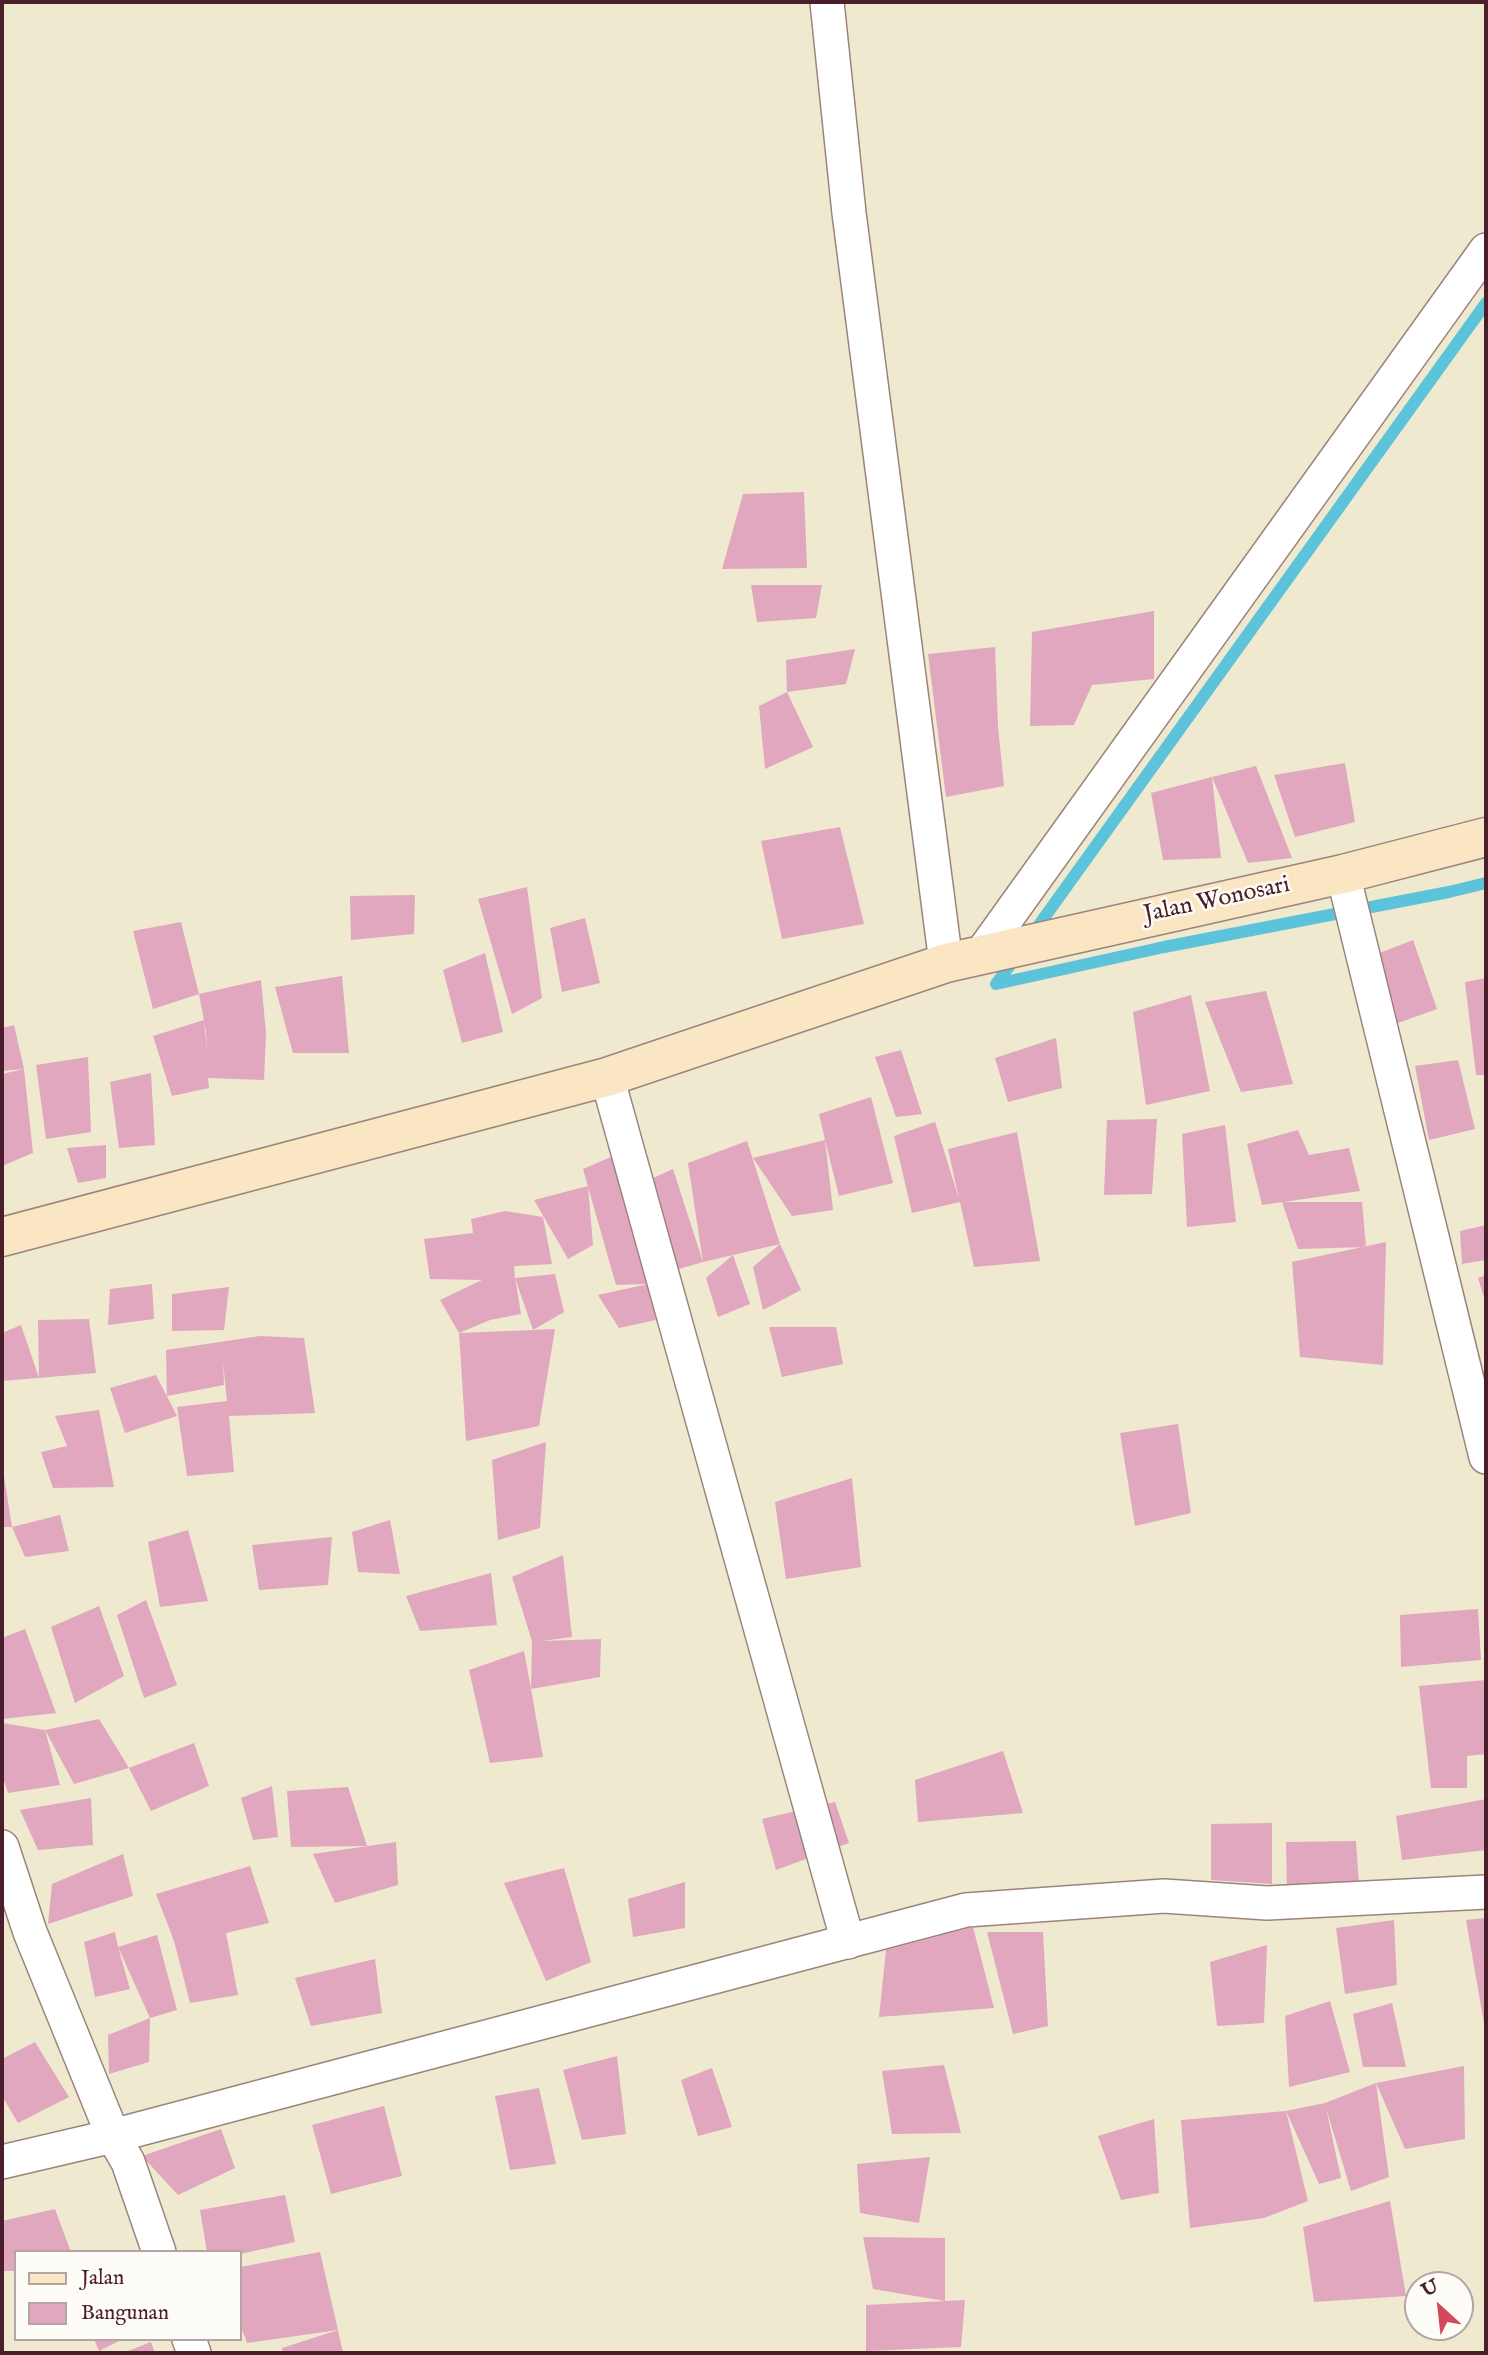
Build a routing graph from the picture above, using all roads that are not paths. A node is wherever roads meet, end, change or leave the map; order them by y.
1 (827, 2) edge
2 (1486, 250) edge
3 (1486, 837) edge
4 (1351, 901) junction
5 (993, 951) junction
6 (607, 1077) junction
7 (2, 1237) edge
8 (1486, 1457) edge
9 (2, 1847) edge
10 (1486, 1892) edge
11 (848, 1942) junction
12 (113, 2136) junction
13 (2, 2162) edge
14 (158, 2250) edge

1 - 5 street
2 - 5 street
3 - 4 street, Jalan Wonosari
4 - 5 street, Jalan Wonosari
4 - 8 street
5 - 6 street, Jalan Wonosari
6 - 7 street, Jalan Wonosari
6 - 11 street
9 - 12 street
10 - 11 street
11 - 12 street
12 - 13 street
12 - 14 street

